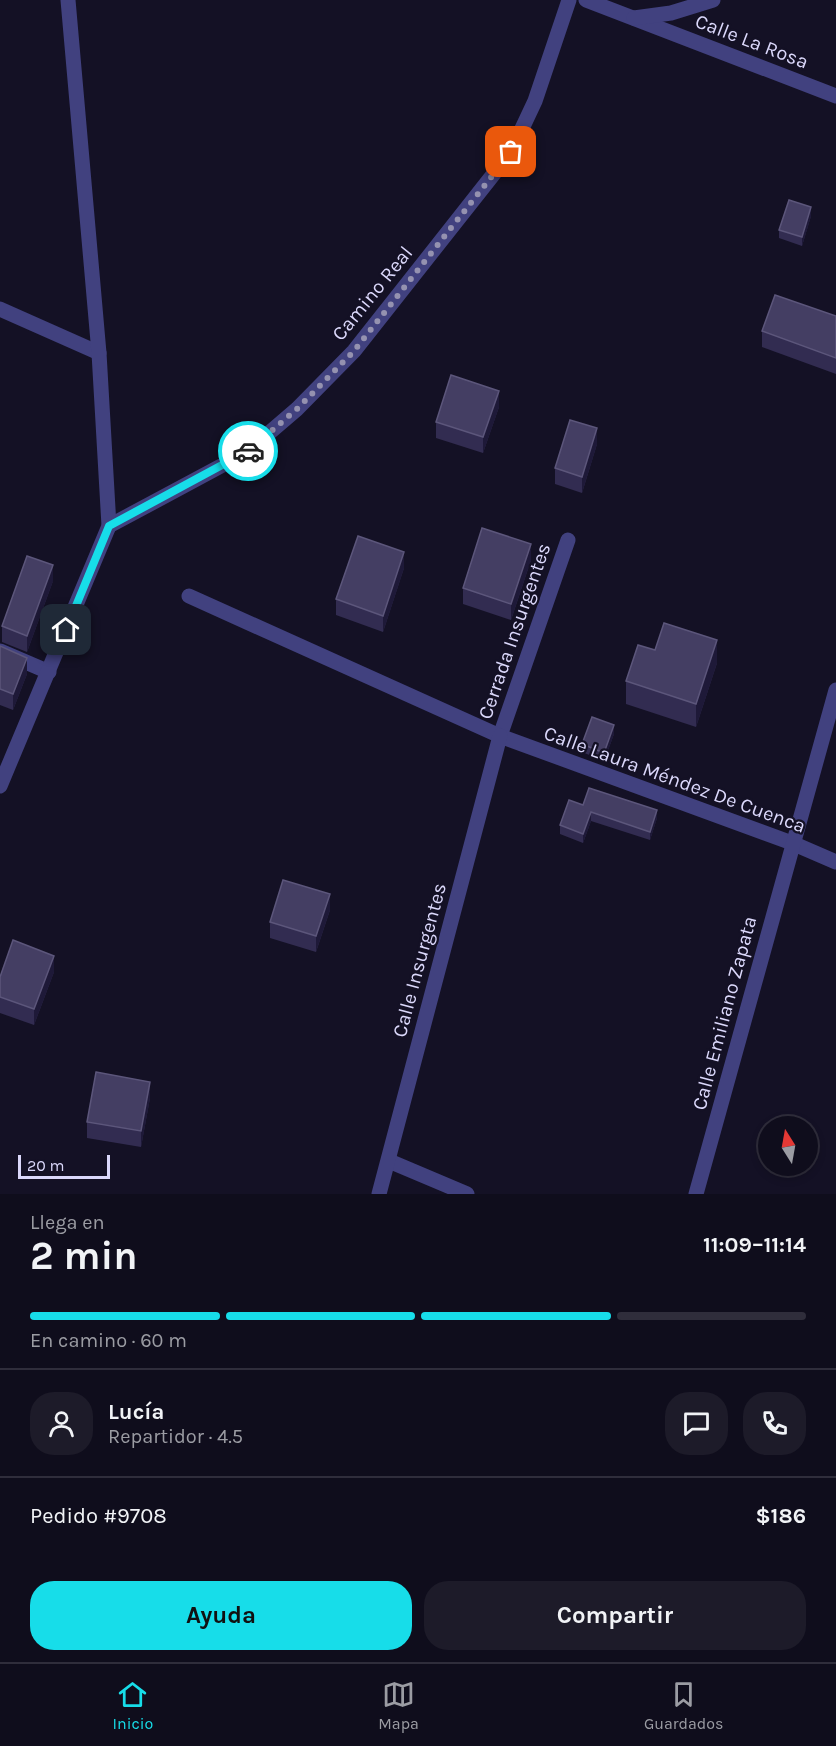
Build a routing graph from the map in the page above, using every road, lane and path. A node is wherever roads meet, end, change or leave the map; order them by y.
1 (69, 0) edge
2 (569, 0) edge
3 (586, 0) edge
4 (713, 0) edge
5 (633, 18) junction
6 (836, 96) edge
7 (0, 309) edge
8 (99, 352) junction
9 (109, 526) junction
10 (568, 540) dead end
11 (189, 596) dead end
12 (0, 651) edge
13 (49, 672) junction
14 (836, 690) edge
15 (500, 736) junction
16 (0, 786) edge
17 (792, 843) junction
18 (836, 862) edge
19 (389, 1161) junction
20 (379, 1194) edge
21 (467, 1194) edge
22 (696, 1194) edge

1 - 8 street
2 - 9 street, Camino Real
3 - 5 street, Calle La Rosa
4 - 5 street
5 - 6 street, Calle La Rosa
7 - 8 street
8 - 9 street
9 - 13 street
10 - 15 street, Cerrada Insurgentes
11 - 15 street, Calle Laura Méndez De Cuenca
12 - 13 street
13 - 16 street
14 - 17 street, Calle Emiliano Zapata
15 - 17 street, Calle Laura Méndez De Cuenca
15 - 19 street, Calle Insurgentes
17 - 18 street, Calle Laura Méndez De Cuenca
17 - 22 street, Calle Emiliano Zapata
19 - 20 street, Calle Insurgentes
19 - 21 street

